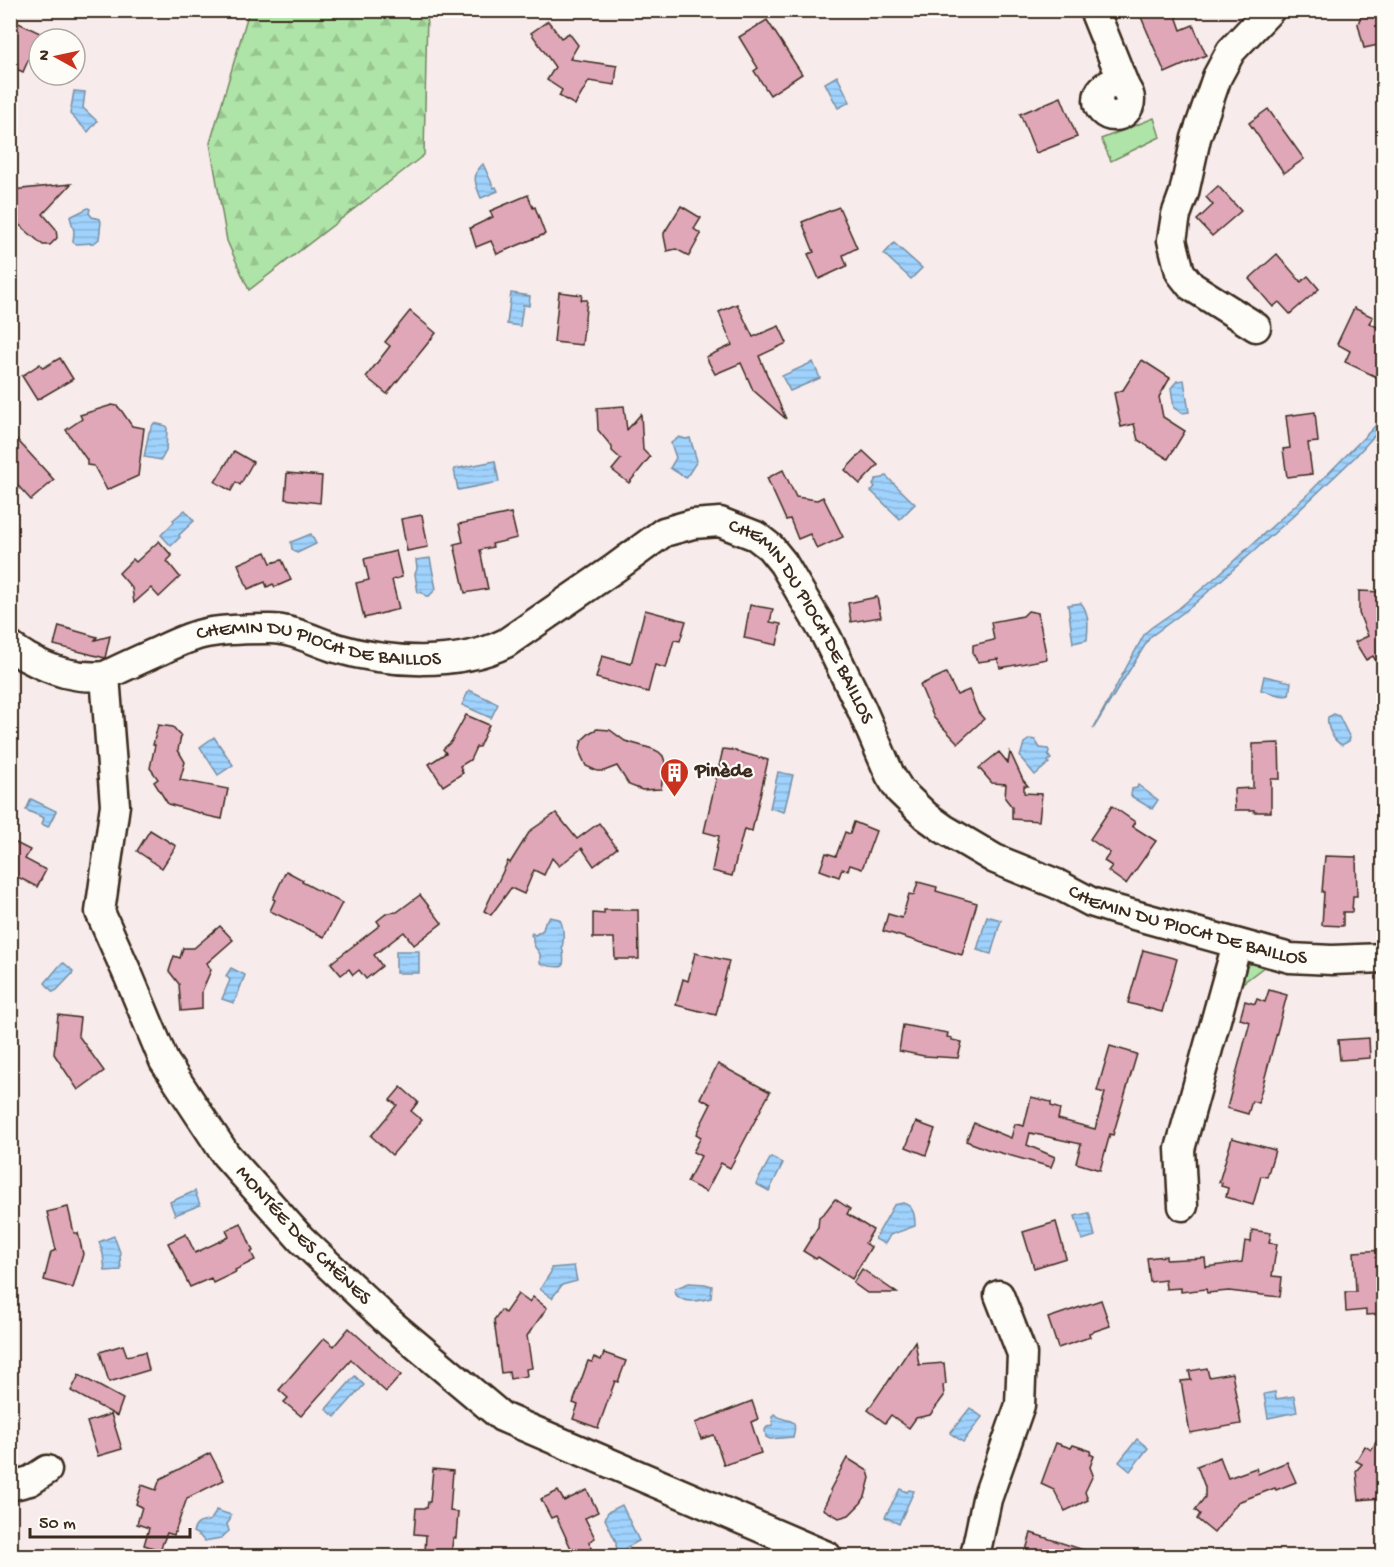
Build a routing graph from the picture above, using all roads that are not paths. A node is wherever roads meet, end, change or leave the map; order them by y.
1 (1094, 10) edge
2 (1270, 10) edge
3 (1117, 80) dead end
4 (1256, 327) dead end
5 (10, 646) edge
6 (105, 676) junction
7 (1237, 944) junction
8 (1383, 958) edge
9 (1183, 1206) dead end
10 (999, 1295) dead end
11 (47, 1470) dead end
12 (10, 1486) edge
13 (827, 1557) edge
14 (975, 1557) edge

1 - 3 street
2 - 4 street
5 - 6 street, CHEMIN DU PIOCH DE BAILLOS
6 - 7 street, CHEMIN DU PIOCH DE BAILLOS
6 - 13 street, MONTÉE DES CHÊNES
7 - 8 street, CHEMIN DU PIOCH DE BAILLOS
7 - 9 street
10 - 14 street
11 - 12 street

